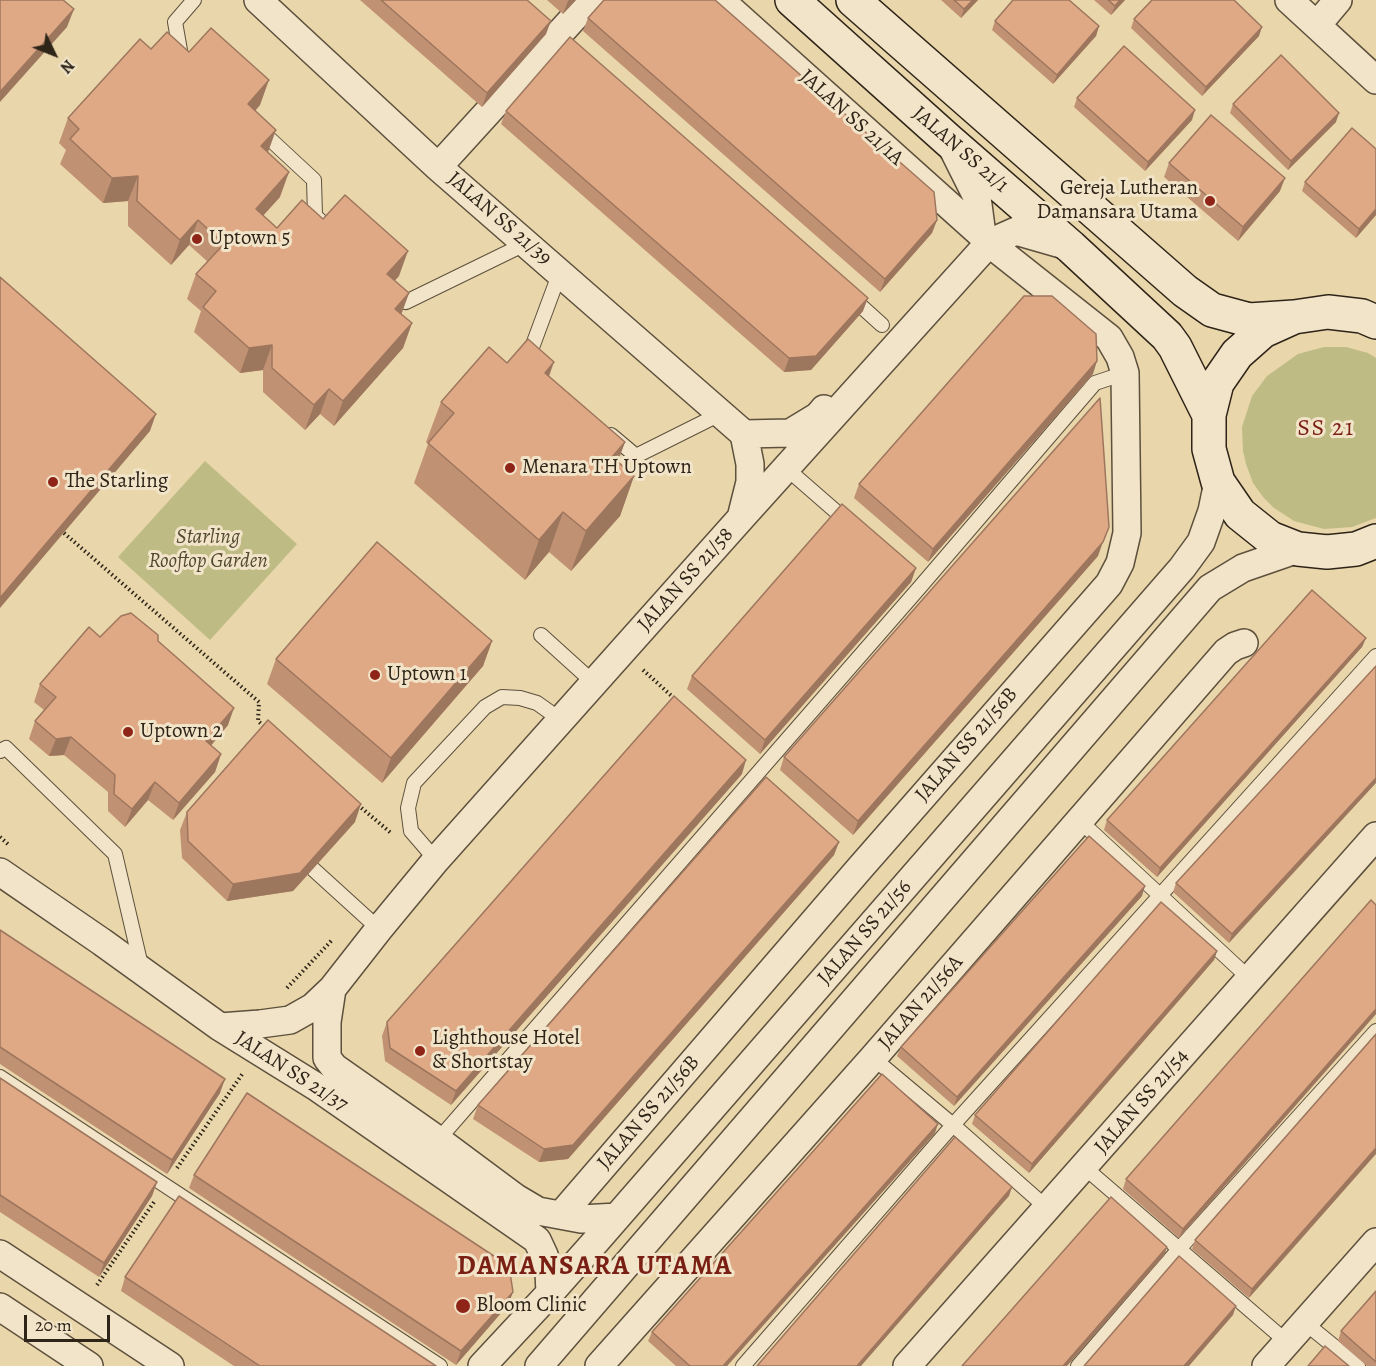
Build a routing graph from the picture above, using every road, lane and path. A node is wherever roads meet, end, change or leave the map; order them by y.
1 (194, 0) edge
2 (258, 0) edge
3 (590, 0) edge
4 (720, 0) edge
5 (792, 0) edge
6 (853, 0) edge
7 (1288, 0) edge
8 (1338, 0) edge
9 (1317, 25) junction
10 (190, 65) edge
11 (1376, 80) edge
12 (248, 119) edge
13 (948, 140) junction
14 (438, 167) junction
15 (336, 235) edge
16 (986, 239) junction
17 (526, 243) junction
18 (1071, 247) junction
19 (560, 272) junction
20 (382, 279) edge
21 (839, 286) edge
22 (1371, 316) edge
23 (1294, 317) junction
24 (882, 326) dead end
25 (535, 368) edge
26 (1125, 372) junction
27 (720, 414) junction
28 (1209, 416) junction
29 (602, 427) edge
30 (744, 434) junction
31 (786, 468) junction
32 (1218, 482) junction
33 (741, 518) junction
34 (64, 533) edge
35 (860, 533) edge
36 (1376, 541) edge
37 (1298, 549) junction
38 (540, 635) dead end
39 (1244, 643) dead end
40 (1376, 656) edge
41 (594, 683) junction
42 (561, 720) junction
43 (276, 736) edge
44 (0, 751) edge
45 (356, 804) edge
46 (1080, 821) junction
47 (0, 837) edge
48 (1374, 842) edge
49 (413, 844) junction
50 (14, 849) dead end
51 (436, 860) junction
52 (313, 869) edge
53 (0, 872) edge
54 (1161, 896) junction
55 (358, 910) junction
56 (379, 929) junction
57 (143, 972) junction
58 (1250, 979) junction
59 (332, 989) junction
60 (282, 994) dead end
61 (220, 1027) junction
62 (1376, 1031) edge
63 (873, 1058) junction
64 (0, 1077) edge
65 (358, 1084) joint
66 (953, 1125) junction
67 (438, 1140) junction
68 (1084, 1167) junction
69 (1047, 1208) junction
70 (561, 1215) junction
71 (618, 1217) junction
72 (1376, 1242) edge
73 (1179, 1249) junction
74 (0, 1254) edge
75 (550, 1293) junction
76 (0, 1307) edge
77 (1296, 1332) junction
78 (546, 1364) edge
79 (89, 1366) edge
80 (170, 1366) edge
81 (440, 1366) edge
82 (482, 1366) edge
83 (599, 1366) edge
84 (743, 1366) edge
85 (907, 1366) edge
86 (1078, 1366) edge
87 (1266, 1366) edge
88 (1358, 1366) edge

1 - 10 lane
2 - 14 street, JALAN SS 21/39
3 - 14 street
4 - 16 street, JALAN SS 21/1A
5 - 13 street, JALAN SS 21/1
6 - 23 street, JALAN SS 21/1
7 - 9 street
8 - 9 street
9 - 11 street
12 - 15 lane
13 - 16 street
13 - 18 street, JALAN SS 21/1
14 - 17 street, JALAN SS 21/39
16 - 18 street, JALAN SS 21/58
16 - 26 street, JALAN SS 21/56B
16 - 30 street, JALAN SS 21/58
16 - 31 street, JALAN SS 21/58
17 - 19 street, JALAN SS 21/39
17 - 20 lane
18 - 28 street, JALAN SS 21/1
19 - 25 lane
19 - 27 street, JALAN SS 21/39
21 - 24 lane
22 - 23 street
23 - 28 street
26 - 67 lane
26 - 70 street, JALAN SS 21/56B
27 - 29 lane
27 - 30 street, JALAN SS 21/39
28 - 32 street
30 - 33 street
31 - 33 street, JALAN SS 21/58
31 - 35 lane
32 - 37 street
32 - 71 street, JALAN SS 21/56
33 - 41 street, JALAN SS 21/58
34 - 43 path
36 - 37 street
37 - 78 street, JALAN SS 21/56
38 - 41 lane
39 - 46 street, JALAN 21/56A
40 - 54 lane
41 - 42 street, JALAN SS 21/58
42 - 49 lane
42 - 51 street, JALAN SS 21/58
44 - 57 lane
45 - 49 path
46 - 54 lane
46 - 63 street, JALAN 21/56A
47 - 50 path
48 - 58 street, JALAN SS 21/54
49 - 51 lane
51 - 56 street, JALAN SS 21/58
52 - 55 lane
53 - 57 street, JALAN SS 21/37
54 - 58 lane
54 - 66 lane
55 - 56 lane
55 - 60 path
56 - 59 street, JALAN SS 21/58
57 - 61 street, JALAN SS 21/37
58 - 68 street, JALAN SS 21/54
59 - 61 street, JALAN SS 21/58
59 - 65 street, JALAN SS 21/58
61 - 75 street, JALAN SS 21/37
62 - 73 lane
63 - 66 lane
63 - 83 street, JALAN 21/56A
64 - 81 lane
65 - 67 street, JALAN SS 21/37
66 - 69 lane
66 - 84 lane
67 - 70 street, JALAN SS 21/37
68 - 69 street, JALAN SS 21/54
68 - 73 lane
69 - 85 street, JALAN SS 21/54
70 - 71 street, JALAN SS 21/37
71 - 75 street, JALAN SS 21/56
72 - 77 street
73 - 77 lane
73 - 86 lane
74 - 80 street
75 - 82 street, JALAN SS 21/56
76 - 79 street
77 - 87 street
77 - 88 lane

